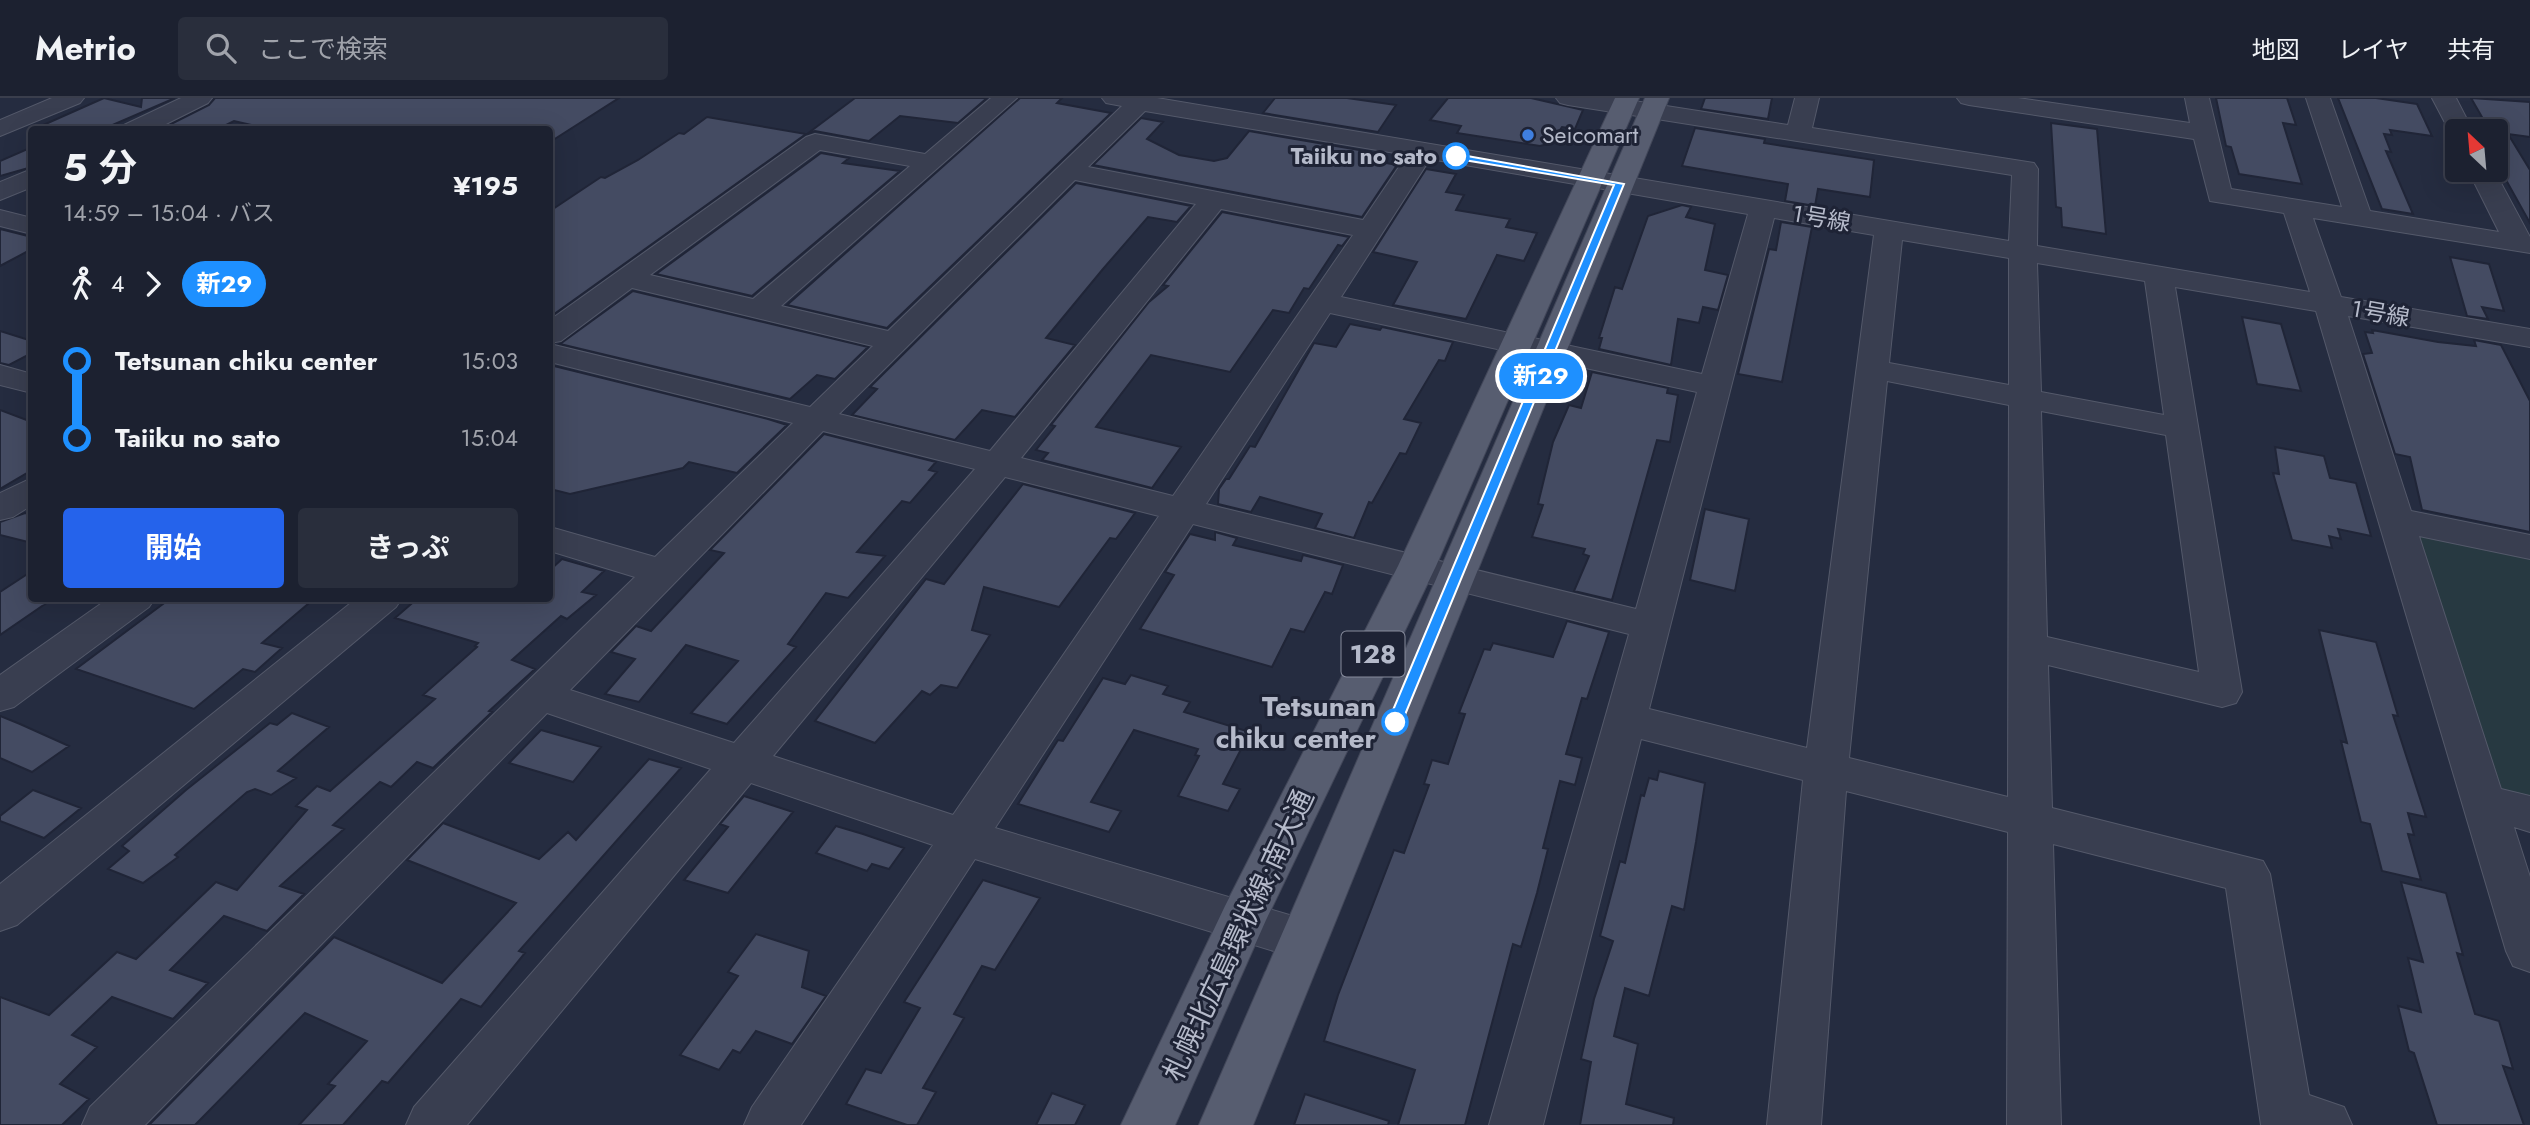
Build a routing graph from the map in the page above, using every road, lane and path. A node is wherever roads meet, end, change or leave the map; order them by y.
1 (72, 98) edge
2 (200, 98) edge
3 (1005, 98) edge
4 (1568, 98) edge
5 (1807, 98) edge
6 (1969, 98) edge
7 (2197, 98) edge
8 (2318, 98) edge
9 (2444, 98) edge
10 (1126, 100) edge
11 (1625, 102) edge
12 (1654, 104) edge
13 (2065, 105) edge
14 (1226, 107) edge
15 (2455, 119) edge
16 (141, 126) edge
17 (0, 129) edge
18 (2205, 133) junction
19 (1798, 134) junction
20 (1423, 151) junction
21 (929, 162) junction
22 (1069, 171) junction
23 (28, 179) edge
24 (1605, 182) junction
25 (2488, 182) edge
26 (0, 192) edge
27 (1213, 201) junction
28 (2295, 207) junction
29 (1763, 208) junction
30 (0, 218) edge
31 (2359, 218) junction
32 (28, 225) edge
33 (1370, 230) junction
34 (1889, 230) junction
35 (2525, 244) edge
36 (2023, 252) junction
37 (2159, 276) junction
38 (627, 278) junction
39 (1322, 302) junction
40 (2329, 304) junction
41 (758, 310) junction
42 (553, 332) edge
43 (2530, 338) edge
44 (894, 342) junction
45 (1533, 349) junction
46 (553, 354) edge
47 (1872, 369) junction
48 (0, 375) edge
49 (28, 383) edge
50 (1715, 386) junction
51 (2027, 399) junction
52 (816, 418) junction
53 (2180, 428) junction
54 (998, 464) junction
55 (28, 492) edge
56 (0, 509) edge
57 (1183, 509) junction
58 (2397, 520) junction
59 (553, 540) edge
60 (2530, 547) edge
61 (1417, 566) junction
62 (662, 572) junction
63 (1456, 577) junction
64 (130, 602) edge
65 (378, 602) edge
66 (1651, 626) junction
67 (2027, 646) junction
68 (539, 695) junction
69 (0, 696) edge
70 (1624, 719) junction
71 (741, 763) junction
72 (1826, 769) junction
73 (2485, 802) junction
74 (2530, 814) edge
75 (2030, 818) junction
76 (964, 837) junction
77 (0, 911) edge
78 (1242, 920) junction
79 (1303, 939) junction
80 (2530, 951) edge
81 (2299, 1121) edge
82 (110, 1125) edge
83 (433, 1125) edge
84 (771, 1125) edge
85 (1148, 1125) edge
86 (1226, 1125) edge
87 (1516, 1125) edge
88 (1794, 1125) edge
89 (2034, 1125) edge

1 - 17 street
2 - 16 street
3 - 21 street
4 - 11 street
5 - 19 street
6 - 13 street
7 - 18 street
8 - 31 street
9 - 15 street
10 - 14 street, １号線
10 - 22 street
11 - 12 street
11 - 24 main road, 札幌北広島環状線;南大通 / 128
12 - 19 street
12 - 24 main road, 札幌北広島環状線;南大通 / 128
13 - 18 street
14 - 20 street, １号線
18 - 28 street
19 - 36 street
20 - 24 street, １号線
20 - 33 street
21 - 38 street
21 - 41 street
22 - 27 street
22 - 44 street
23 - 26 street
24 - 29 street, １号線
24 - 45 main road, 札幌北広島環状線;南大通 / 128
25 - 35 street
27 - 33 street
27 - 54 street
28 - 31 street
28 - 40 street
29 - 34 street, １号線
29 - 50 street
30 - 32 street
31 - 35 street
33 - 39 street
34 - 36 street, １号線
34 - 47 street
36 - 37 street, １号線
36 - 51 street
37 - 40 street, １号線
37 - 53 street
38 - 41 street
38 - 42 street
39 - 45 street
39 - 57 street
40 - 43 street, １号線
40 - 58 street
41 - 44 street
44 - 52 street
45 - 50 street
45 - 61 main road, 札幌北広島環状線;南大通 / 128
45 - 63 main road, 札幌北広島環状線;南大通 / 128
46 - 52 street
47 - 51 street
47 - 72 street
48 - 49 street
50 - 66 street
51 - 53 street
51 - 67 street
52 - 54 street
52 - 62 street
53 - 67 street
54 - 57 street
54 - 71 street
55 - 56 street
57 - 61 street
57 - 76 street
58 - 60 street
58 - 73 street
59 - 62 street
61 - 63 street
61 - 78 main road, 札幌北広島環状線;南大通 / 128
62 - 68 street
63 - 66 street
63 - 79 main road, 札幌北広島環状線;南大通 / 128
64 - 69 street
65 - 77 street
66 - 70 street
67 - 75 street
68 - 71 street
68 - 82 street
70 - 72 street
70 - 87 street
71 - 76 street
71 - 83 street
72 - 75 street
72 - 88 street
73 - 74 street
73 - 80 street
75 - 81 street
75 - 89 street
76 - 78 street
76 - 84 street
78 - 79 street
78 - 85 main road, 札幌北広島環状線;南大通 / 128
79 - 86 main road, 札幌北広島環状線;南大通 / 128

